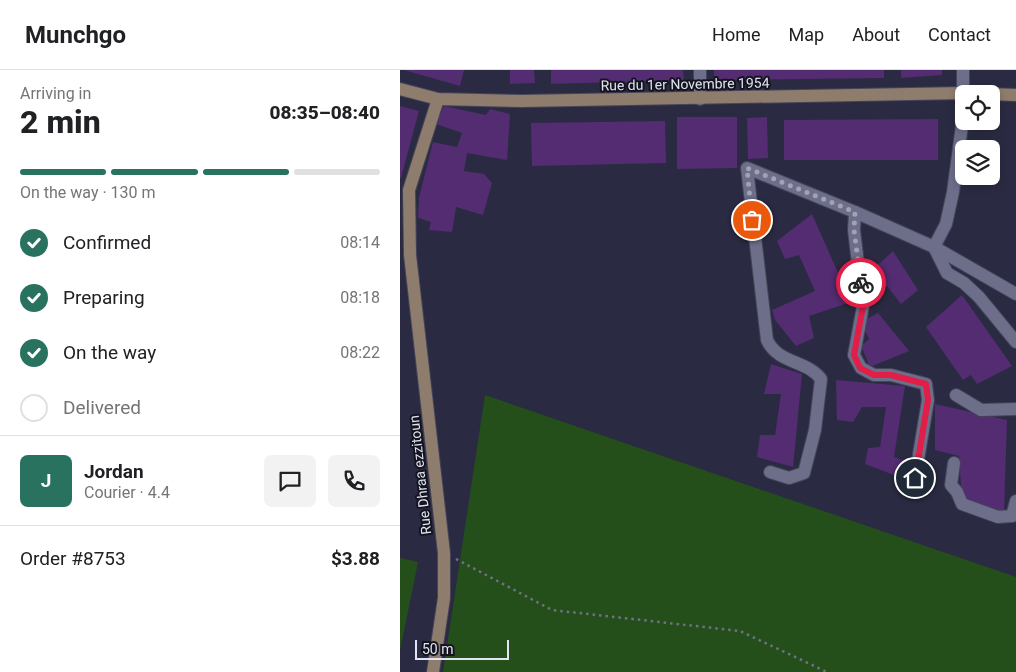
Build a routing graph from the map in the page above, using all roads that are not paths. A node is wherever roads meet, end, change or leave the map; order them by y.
1 (700, 70) edge
2 (963, 70) edge
3 (964, 85) edge
4 (400, 89) edge
5 (1016, 90) edge
6 (955, 93) edge
7 (1002, 94) joint
8 (1016, 94) edge
9 (438, 99) junction
10 (700, 99) junction
11 (961, 130) edge
12 (404, 189) edge
13 (855, 212) junction
14 (934, 248) junction
15 (1016, 294) edge
16 (1016, 342) edge
17 (956, 395) dead end
18 (1016, 409) edge
19 (954, 462) dead end
20 (770, 472) dead end
21 (915, 478) dead end
22 (1016, 501) edge
23 (433, 672) edge

1 - 10 street
2 - 3 street
4 - 9 main road, Rue du 1er Novembre 1954
5 - 7 main road, Rue du 1er Novembre 1954
6 - 10 main road, Rue du 1er Novembre 1954
7 - 8 main road, Rue du 1er Novembre 1954
9 - 10 main road, Rue du 1er Novembre 1954
9 - 12 main road, Rue Dhraa ezzitoun
11 - 14 street
12 - 23 main road, Rue Dhraa ezzitoun
13 - 14 street
13 - 20 street
13 - 21 street
14 - 15 street
14 - 16 street
17 - 18 street
19 - 22 street

